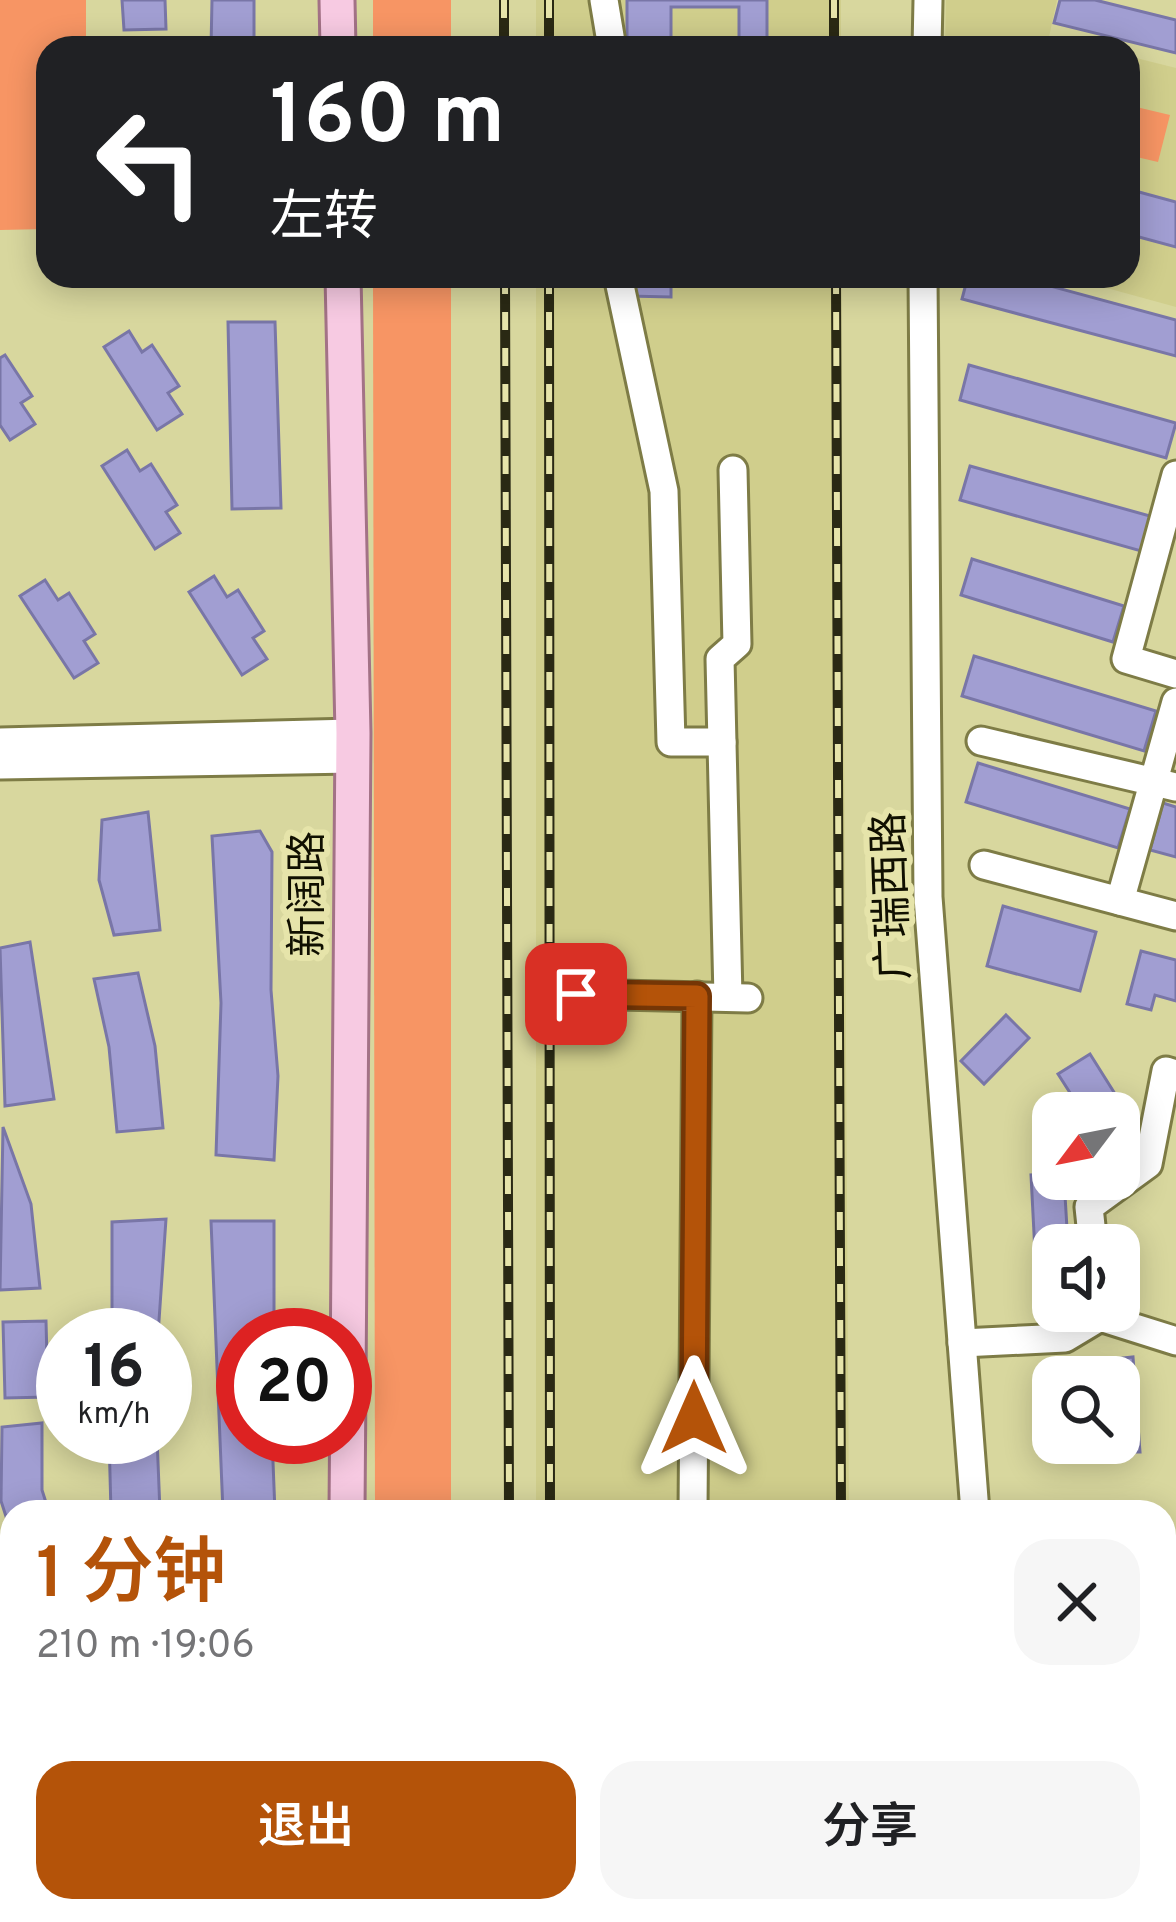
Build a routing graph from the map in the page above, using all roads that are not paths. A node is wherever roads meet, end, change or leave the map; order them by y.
1 (337, 0) edge
2 (604, 0) edge
3 (928, 0) edge
4 (338, 36) edge
5 (611, 36) edge
6 (927, 36) edge
7 (343, 288) edge
8 (621, 288) edge
9 (923, 288) edge
10 (734, 470) dead end
11 (1176, 476) edge
12 (1176, 674) edge
13 (1176, 702) edge
14 (981, 741) dead end
15 (0, 742) edge
16 (722, 742) junction
17 (353, 746) junction
18 (0, 765) edge
19 (1165, 784) edge
20 (984, 865) dead end
21 (1120, 901) junction
22 (1176, 916) edge
23 (576, 994) dead end
24 (697, 996) junction
25 (1176, 1074) edge
26 (1091, 1224) edge
27 (1140, 1328) edge
28 (1074, 1332) edge
29 (1176, 1341) edge
30 (962, 1342) junction
31 (347, 1500) edge
32 (694, 1500) edge
33 (974, 1500) edge

1 - 4 main road
2 - 5 street
3 - 6 street
7 - 17 main road, 新阔路
8 - 16 street
9 - 30 street, 广瑞西路
10 - 16 street
11 - 12 street
13 - 19 street
14 - 19 street
15 - 17 street
16 - 24 street
17 - 18 street
17 - 31 main road, 新阔路
19 - 21 street
20 - 21 street
21 - 22 street
23 - 24 street
24 - 32 street
25 - 26 street
27 - 29 street
28 - 30 street
30 - 33 street, 广瑞西路

